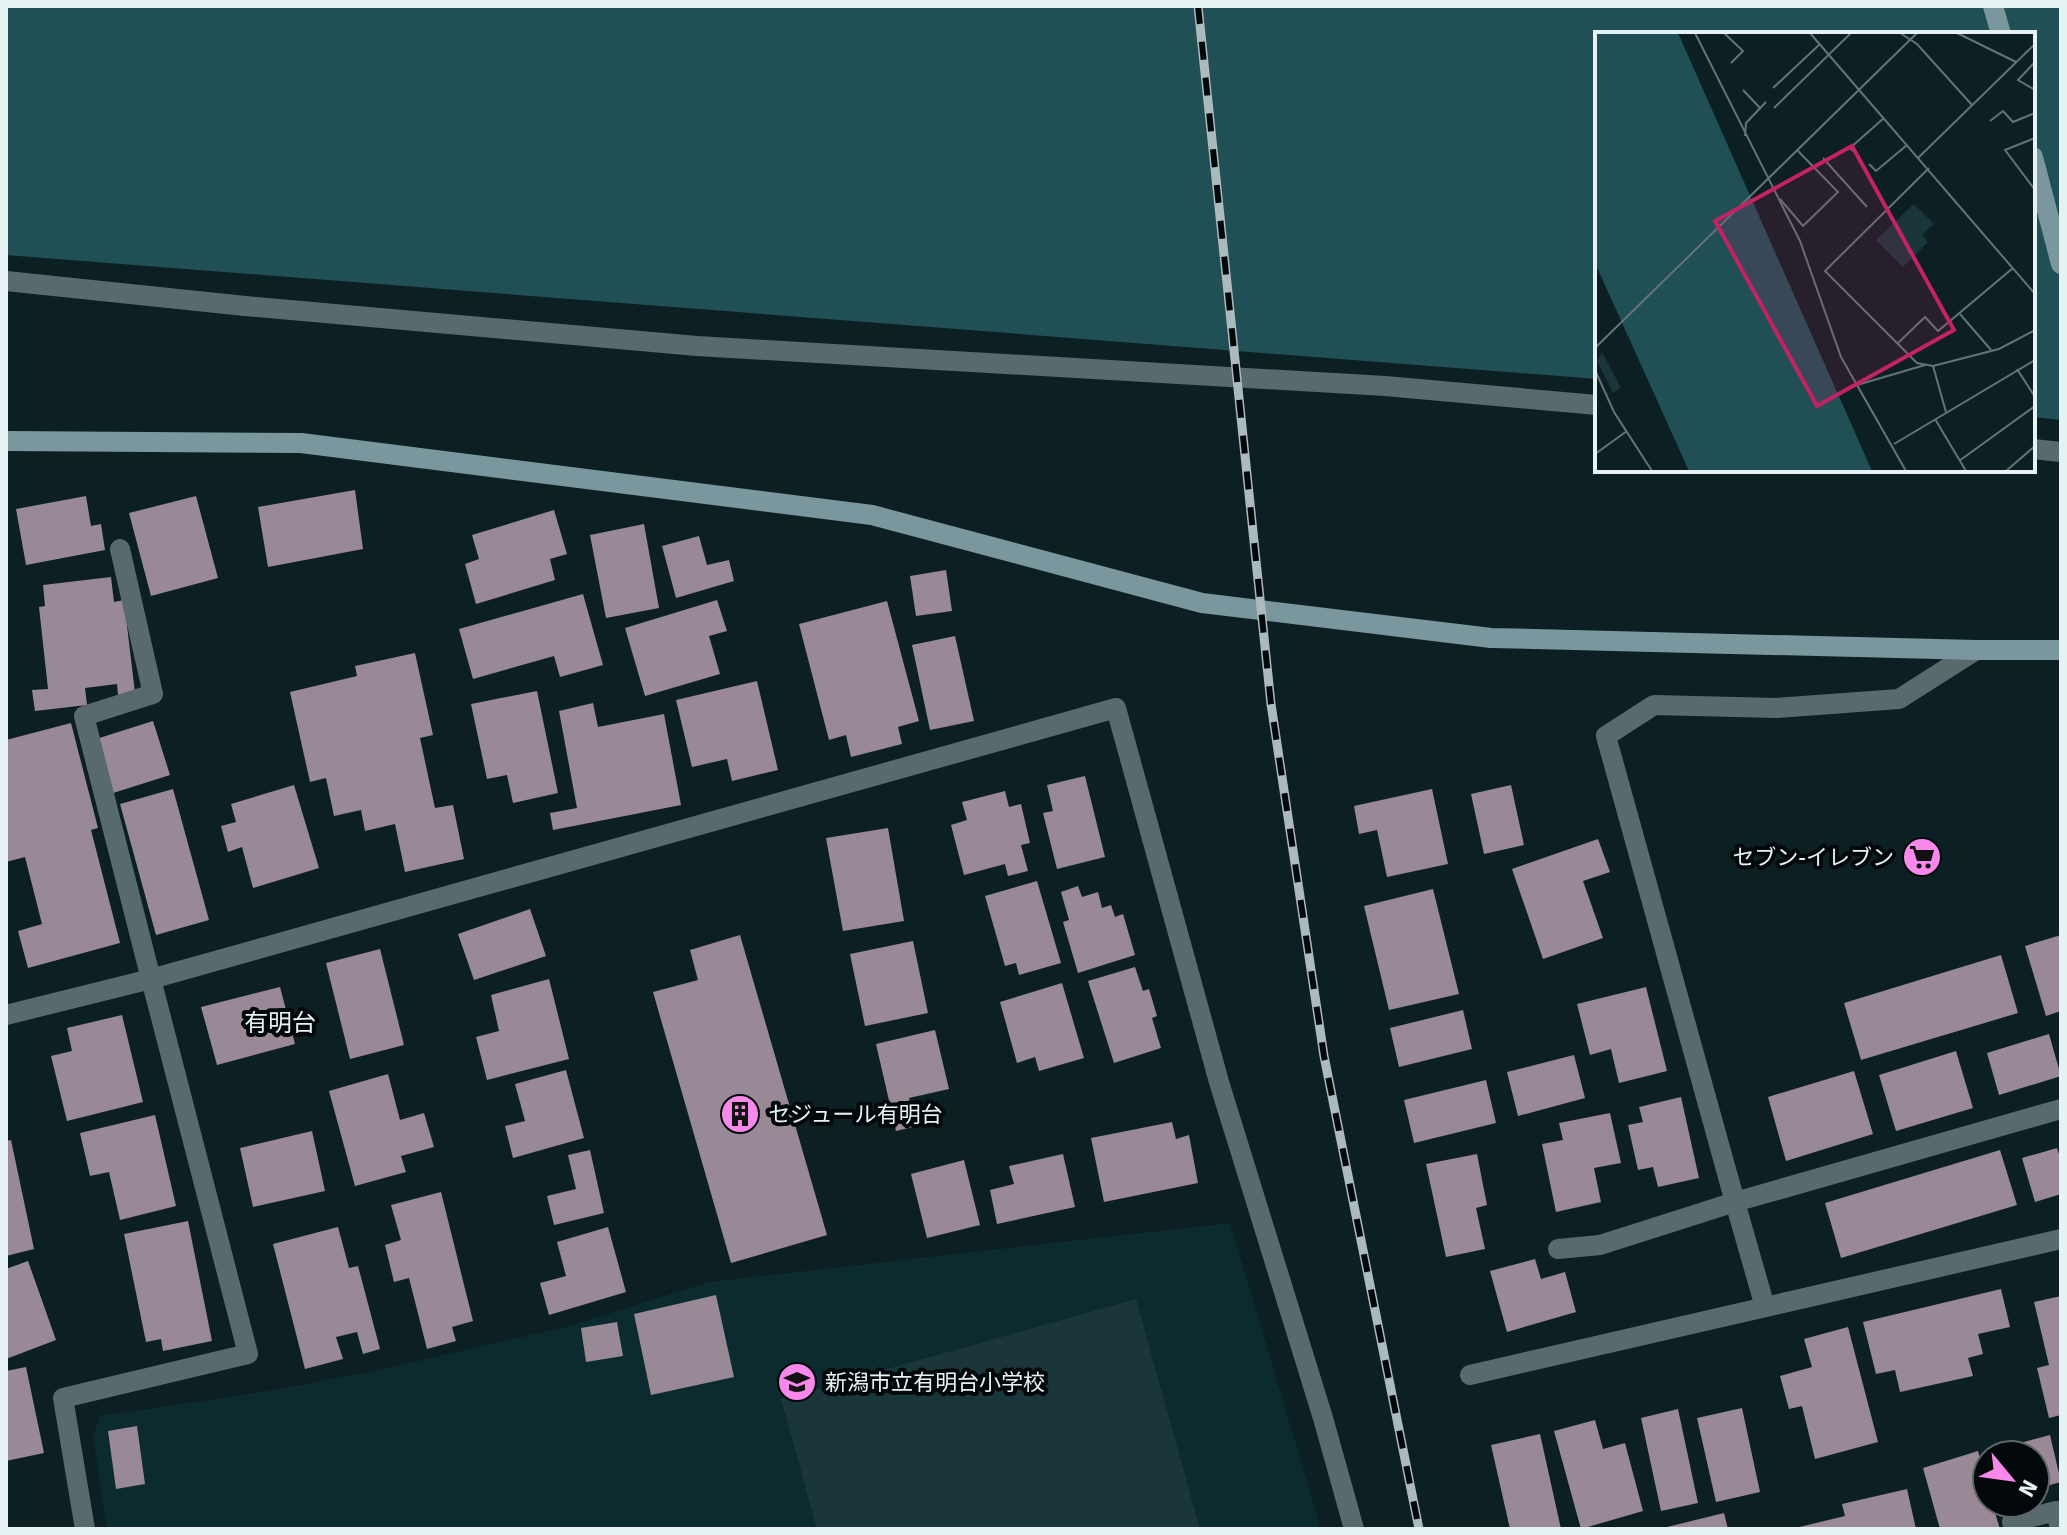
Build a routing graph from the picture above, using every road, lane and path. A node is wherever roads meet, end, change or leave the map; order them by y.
1 (1993, 6) edge
2 (2000, 32) edge
3 (2035, 165) edge
4 (2061, 264) edge
5 (6, 281) edge
6 (1595, 405) edge
7 (6, 441) edge
8 (2035, 449) edge
9 (2061, 452) edge
10 (120, 549) dead end
11 (1976, 650) junction
12 (2061, 650) edge
13 (151, 979) junction
14 (6, 1015) edge
15 (2061, 1109) edge
16 (1735, 1202) junction
17 (2061, 1239) edge
18 (1558, 1249) dead end
19 (1765, 1307) junction
20 (1470, 1375) dead end
21 (2012, 1522) dead end
22 (85, 1529) edge
23 (1354, 1529) edge
24 (2060, 1529) edge

1 - 2 street
3 - 4 street
5 - 6 street
7 - 11 street
8 - 9 street
10 - 13 street
11 - 12 street
11 - 16 street
13 - 14 street
13 - 22 street
13 - 23 street
15 - 16 street
16 - 18 street
16 - 19 street
17 - 19 street
19 - 20 street
21 - 24 street

